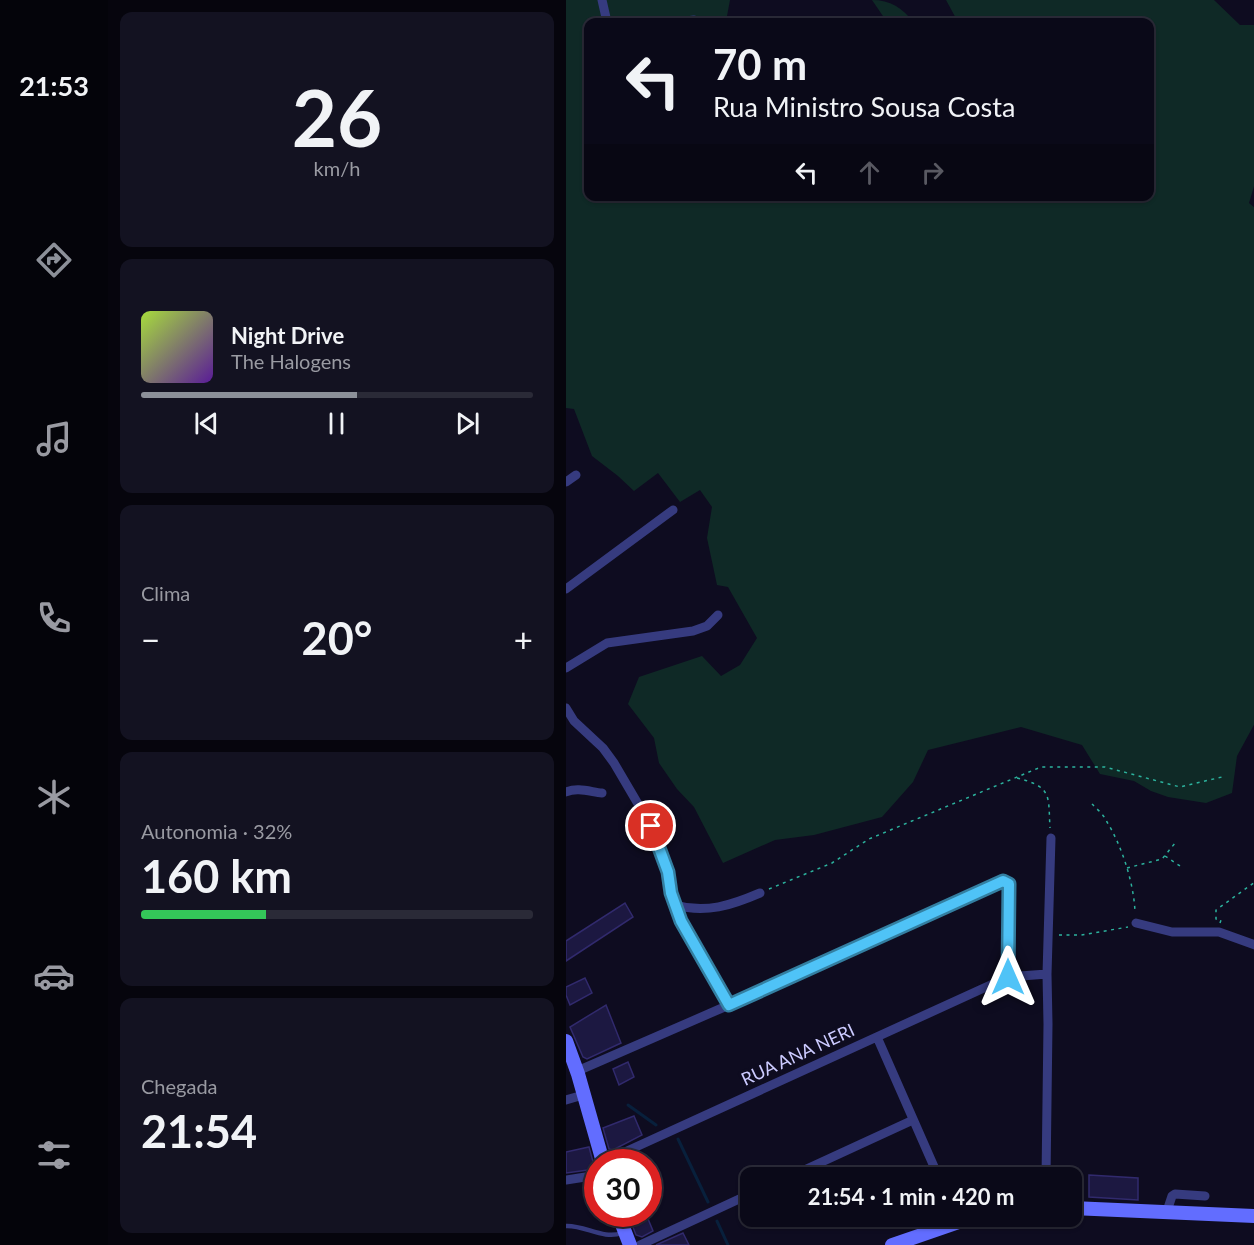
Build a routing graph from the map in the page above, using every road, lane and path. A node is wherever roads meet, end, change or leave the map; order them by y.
1 (602, 0) edge
2 (607, 18) edge
3 (576, 475) dead end
4 (566, 482) edge
5 (673, 510) dead end
6 (566, 589) edge
7 (718, 615) dead end
8 (566, 668) edge
9 (566, 708) edge
10 (1016, 777) junction
11 (1222, 777) dead end
12 (566, 792) edge
13 (602, 793) dead end
14 (1092, 804) dead end
15 (1051, 838) joint
16 (1176, 842) dead end
17 (1165, 856) junction
18 (1180, 866) dead end
19 (1126, 868) junction
20 (1254, 882) edge
21 (760, 893) joint
22 (676, 906) junction
23 (1136, 923) junction
24 (1220, 932) junction
25 (1049, 935) junction
26 (1254, 945) edge
27 (1047, 974) junction
28 (1008, 977) junction
29 (729, 1005) junction
30 (877, 1037) junction
31 (566, 1041) edge
32 (578, 1074) junction
33 (583, 1095) junction
34 (566, 1100) edge
35 (913, 1120) junction
36 (599, 1149) edge
37 (631, 1149) edge
38 (811, 1167) edge
39 (934, 1167) edge
40 (1046, 1167) edge
41 (584, 1177) edge
42 (566, 1180) edge
43 (1205, 1196) dead end
44 (740, 1199) edge
45 (1082, 1208) edge
46 (1167, 1211) junction
47 (1254, 1216) edge
48 (566, 1226) edge
49 (937, 1227) edge
50 (627, 1239) edge
51 (640, 1245) edge
52 (892, 1245) edge

1 - 2 street
3 - 4 street
5 - 6 street
7 - 8 street
9 - 22 street
10 - 11 path
10 - 15 path
10 - 21 path
12 - 13 street
14 - 19 path
15 - 25 street
16 - 17 path
17 - 18 path
17 - 19 path
19 - 23 path
20 - 24 path
21 - 22 street
22 - 29 street
23 - 24 street
23 - 25 path
24 - 26 street
25 - 27 street
27 - 28 street, RUA ANA NERI
27 - 40 street
28 - 29 street
28 - 30 street, RUA ANA NERI
29 - 32 street
30 - 35 street
30 - 37 street, RUA ANA NERI
31 - 32 main road
32 - 33 main road
33 - 34 street
33 - 36 main road
35 - 38 street
35 - 39 street
41 - 42 street
43 - 46 street
44 - 51 street
45 - 46 main road
46 - 47 main road
48 - 50 lane
49 - 52 main road

